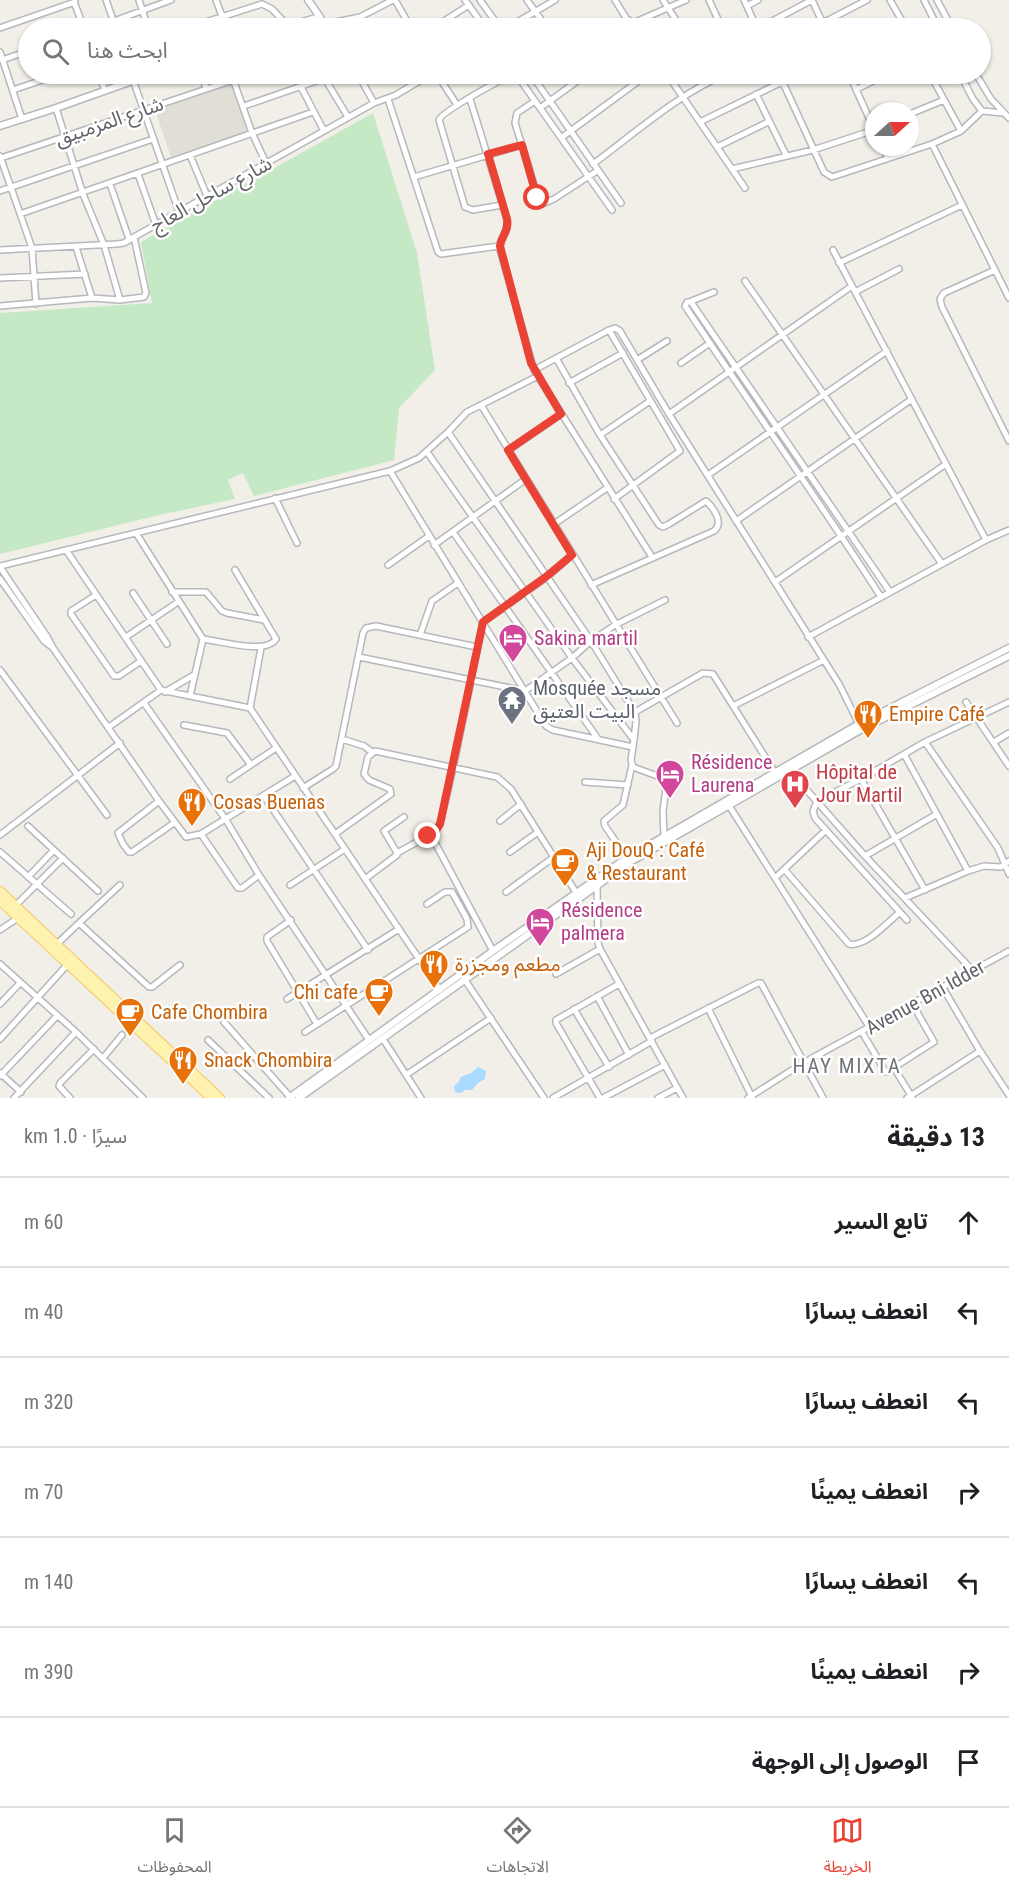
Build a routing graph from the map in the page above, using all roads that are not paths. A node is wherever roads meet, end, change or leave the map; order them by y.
1 (106, 0) edge
2 (139, 0) edge
3 (171, 0) edge
4 (216, 0) edge
5 (308, 0) edge
6 (394, 0) edge
7 (480, 0) edge
8 (527, 0) edge
9 (555, 0) edge
10 (615, 0) edge
11 (663, 0) edge
12 (686, 0) edge
13 (709, 0) edge
14 (758, 0) edge
15 (812, 0) edge
16 (867, 0) edge
17 (890, 0) edge
18 (924, 0) edge
19 (937, 0) edge
20 (74, 1) edge
21 (467, 3) edge
22 (745, 3) edge
23 (668, 8) junction
24 (142, 10) junction
25 (535, 12) junction
26 (222, 16) junction
27 (320, 16) joint
28 (27, 18) edge
29 (80, 18) edge
30 (113, 18) edge
31 (123, 18) edge
32 (145, 18) edge
33 (216, 18) edge
34 (280, 18) edge
35 (314, 18) edge
36 (356, 18) edge
37 (405, 18) edge
38 (447, 18) edge
39 (478, 18) edge
40 (493, 18) edge
41 (524, 18) edge
42 (540, 18) edge
43 (626, 18) edge
44 (650, 18) edge
45 (674, 18) edge
46 (717, 18) edge
47 (753, 18) edge
48 (777, 18) edge
49 (820, 18) edge
50 (837, 18) edge
51 (900, 18) edge
52 (933, 18) edge
53 (947, 18) edge
54 (18, 21) edge
55 (0, 28) edge
56 (0, 52) edge
57 (18, 54) edge
58 (1, 60) edge
59 (31, 84) edge
60 (103, 84) edge
61 (118, 84) edge
62 (134, 84) edge
63 (205, 84) edge
64 (218, 84) edge
65 (235, 84) edge
66 (307, 84) edge
67 (328, 84) edge
68 (364, 84) edge
69 (413, 84) edge
70 (443, 84) edge
71 (496, 84) edge
72 (522, 84) edge
73 (538, 84) edge
74 (569, 84) edge
75 (634, 84) edge
76 (674, 84) edge
77 (700, 84) edge
78 (778, 84) edge
79 (783, 84) edge
80 (854, 84) edge
81 (867, 84) edge
82 (935, 84) edge
83 (965, 84) edge
84 (982, 84) edge
85 (301, 87) junction
86 (206, 88) junction
87 (857, 89) junction
88 (13, 90) junction
89 (105, 91) junction
90 (756, 94) junction
91 (683, 97) junction
92 (388, 99) junction
93 (470, 99) junction
94 (944, 100) junction
95 (535, 101) junction
96 (549, 101) junction
97 (374, 103) junction
98 (457, 105) junction
99 (244, 106) junction
100 (56, 108) junction
101 (540, 108) junction
102 (865, 108) edge
103 (143, 110) junction
104 (919, 110) edge
105 (982, 111) junction
106 (313, 112) junction
107 (1003, 113) junction
108 (348, 117) junction
109 (1009, 117) edge
110 (22, 119) junction
111 (700, 122) junction
112 (768, 122) junction
113 (0, 126) edge
114 (324, 131) junction
115 (570, 131) junction
116 (961, 131) junction
117 (865, 132) edge
118 (252, 133) junction
119 (65, 136) junction
120 (561, 138) junction
121 (153, 139) junction
122 (932, 144) junction
123 (522, 145) junction
124 (717, 147) junction
125 (813, 150) junction
126 (190, 154) junction
127 (488, 154) junction
128 (786, 155) junction
129 (0, 157) edge
130 (888, 158) joint
131 (266, 163) junction
132 (593, 164) junction
133 (452, 165) junction
134 (162, 166) junction
135 (76, 167) junction
136 (732, 169) junction
137 (597, 171) junction
138 (138, 174) junction
139 (414, 177) junction
140 (588, 177) junction
141 (110, 184) junction
142 (11, 187) junction
143 (745, 188) dead end
144 (0, 191) edge
145 (82, 194) junction
146 (207, 196) junction
147 (621, 203) dead end
148 (502, 205) junction
149 (962, 205) junction
150 (612, 210) dead end
151 (179, 212) junction
152 (20, 214) junction
153 (156, 225) junction
154 (131, 238) junction
155 (104, 245) junction
156 (500, 246) junction
157 (76, 247) junction
158 (32, 248) junction
159 (0, 250) edge
160 (833, 250) dead end
161 (839, 263) junction
162 (900, 269) dead end
163 (994, 270) junction
164 (85, 274) junction
165 (34, 277) junction
166 (0, 278) edge
167 (745, 281) dead end
168 (854, 289) junction
169 (714, 292) dead end
170 (92, 298) junction
171 (1009, 298) edge
172 (120, 300) junction
173 (689, 302) junction
174 (36, 304) junction
175 (0, 306) edge
176 (609, 330) junction
177 (783, 335) junction
178 (667, 341) dead end
179 (710, 343) junction
180 (887, 351) junction
181 (622, 352) junction
182 (556, 358) junction
183 (637, 360) junction
184 (681, 363) dead end
185 (735, 368) junction
186 (729, 372) junction
187 (536, 373) junction
188 (569, 383) junction
189 (824, 394) junction
190 (912, 399) junction
191 (650, 401) junction
192 (481, 405) junction
193 (561, 414) junction
194 (669, 414) junction
195 (776, 428) junction
196 (447, 432) junction
197 (769, 432) junction
198 (600, 435) junction
199 (855, 439) junction
200 (1009, 441) edge
201 (508, 450) junction
202 (427, 452) junction
203 (946, 464) junction
204 (390, 471) junction
205 (808, 471) junction
206 (708, 475) junction
207 (801, 475) junction
208 (526, 479) junction
209 (632, 486) junction
210 (607, 488) junction
211 (275, 498) junction
212 (896, 499) junction
213 (614, 500) junction
214 (496, 502) junction
215 (474, 518) junction
216 (736, 520) junction
217 (554, 524) junction
218 (1009, 530) edge
219 (849, 531) junction
220 (453, 532) junction
221 (136, 533) junction
222 (842, 536) junction
223 (429, 537) junction
224 (986, 540) junction
225 (297, 543) dead end
226 (434, 545) junction
227 (66, 550) junction
228 (572, 555) junction
229 (652, 557) junction
230 (942, 564) junction
231 (388, 565) dead end
232 (0, 566) edge
233 (235, 570) dead end
234 (547, 576) junction
235 (0, 579) edge
236 (775, 582) junction
237 (458, 583) junction
238 (591, 585) junction
239 (526, 591) junction
240 (172, 592) junction
241 (890, 592) junction
242 (133, 593) dead end
243 (96, 595) junction
244 (881, 597) junction
245 (665, 600) dead end
246 (178, 602) junction
247 (506, 606) junction
248 (151, 620) junction
249 (264, 620) junction
250 (483, 622) junction
251 (615, 625) junction
252 (420, 635) junction
253 (126, 637) junction
254 (808, 637) junction
255 (203, 639) junction
256 (591, 641) junction
257 (167, 645) dead end
258 (477, 647) junction
259 (53, 648) junction
260 (261, 648) junction
261 (1009, 648) edge
262 (1009, 656) edge
263 (359, 657) junction
264 (572, 658) junction
265 (824, 660) junction
266 (141, 661) junction
267 (0, 670) edge
268 (551, 672) junction
269 (194, 675) junction
270 (471, 680) junction
271 (163, 691) junction
272 (525, 691) junction
273 (190, 696) junction
274 (660, 698) junction
275 (966, 702) dead end
276 (1009, 702) edge
277 (144, 703) junction
278 (733, 706) junction
279 (250, 708) junction
280 (635, 712) junction
281 (976, 718) junction
282 (676, 723) dead end
283 (859, 724) junction
284 (184, 725) dead end
285 (109, 727) junction
286 (1009, 733) edge
287 (342, 739) junction
288 (599, 740) junction
289 (925, 742) junction
290 (994, 742) junction
291 (120, 743) junction
292 (634, 744) junction
293 (276, 748) junction
294 (372, 752) junction
295 (904, 754) junction
296 (250, 765) junction
297 (632, 765) junction
298 (1009, 766) edge
299 (453, 768) junction
300 (789, 770) junction
301 (774, 771) junction
302 (78, 774) junction
303 (295, 776) junction
304 (230, 779) dead end
305 (861, 779) junction
306 (585, 782) dead end
307 (627, 785) junction
308 (303, 788) junction
309 (264, 796) junction
310 (159, 801) junction
311 (817, 801) junction
312 (521, 804) junction
313 (728, 804) junction
314 (937, 814) junction
315 (106, 815) dead end
316 (404, 817) dead end
317 (226, 820) junction
318 (500, 822) dead end
319 (174, 823) junction
320 (28, 826) dead end
321 (826, 830) junction
322 (538, 832) junction
323 (201, 834) junction
324 (334, 834) junction
325 (0, 835) edge
326 (664, 835) junction
327 (432, 837) junction
328 (896, 838) junction
329 (345, 849) junction
330 (54, 850) junction
331 (0, 852) edge
332 (510, 852) dead end
333 (397, 853) junction
334 (865, 856) junction
335 (554, 857) junction
336 (63, 858) junction
337 (627, 858) junction
338 (1006, 862) edge
339 (314, 869) junction
340 (785, 870) junction
341 (968, 871) junction
342 (1009, 874) edge
343 (259, 875) junction
344 (28, 877) junction
345 (775, 878) junction
346 (365, 879) junction
347 (596, 883) junction
348 (795, 883) junction
349 (36, 884) junction
350 (120, 885) dead end
351 (290, 885) dead end
352 (925, 890) junction
353 (0, 891) edge
354 (98, 891) dead end
355 (783, 891) junction
356 (506, 892) dead end
357 (577, 894) junction
358 (905, 898) junction
359 (0, 901) edge
360 (427, 904) dead end
361 (15, 906) junction
362 (900, 912) junction
363 (71, 914) dead end
364 (18, 918) junction
365 (291, 920) junction
366 (907, 920) dead end
367 (79, 923) junction
368 (399, 929) junction
369 (0, 930) edge
370 (57, 945) junction
371 (600, 949) junction
372 (368, 950) junction
373 (493, 951) junction
374 (1009, 951) edge
375 (419, 959) junction
376 (0, 964) edge
377 (67, 965) junction
378 (180, 965) dead end
379 (973, 971) junction
380 (556, 974) dead end
381 (325, 976) junction
382 (465, 980) junction
383 (20, 983) junction
384 (619, 984) junction
385 (943, 988) junction
386 (440, 990) junction
387 (298, 992) junction
388 (597, 996) junction
389 (36, 999) junction
390 (287, 999) dead end
391 (0, 1004) edge
392 (913, 1005) junction
393 (346, 1006) junction
394 (708, 1008) junction
395 (574, 1009) junction
396 (57, 1016) junction
397 (491, 1018) junction
398 (224, 1022) dead end
399 (317, 1024) junction
400 (870, 1028) junction
401 (76, 1032) junction
402 (305, 1032) dead end
403 (862, 1032) junction
404 (123, 1035) dead end
405 (0, 1039) edge
406 (383, 1039) junction
407 (369, 1040) junction
408 (651, 1040) junction
409 (208, 1041) dead end
410 (94, 1049) junction
411 (980, 1051) junction
412 (629, 1055) junction
413 (103, 1058) junction
414 (802, 1063) junction
415 (665, 1065) junction
416 (609, 1067) junction
417 (894, 1068) junction
418 (0, 1075) edge
419 (406, 1075) junction
420 (588, 1079) junction
421 (677, 1088) junction
422 (21, 1092) junction
423 (1009, 1095) edge
424 (751, 1097) edge
425 (911, 1097) edge
426 (14, 1098) edge
427 (70, 1098) edge
428 (143, 1098) edge
429 (211, 1098) edge
430 (220, 1098) edge
431 (269, 1098) edge
432 (290, 1098) edge
433 (299, 1098) edge
434 (421, 1098) edge
435 (544, 1098) edge
436 (553, 1098) edge
437 (601, 1098) edge
438 (658, 1098) edge
439 (682, 1098) edge
440 (823, 1098) edge

1 - 30 street
2 - 24 street
3 - 24 street
4 - 26 street
5 - 27 street
6 - 36 street
6 - 37 street
7 - 40 street
8 - 25 street
9 - 25 street
10 - 43 street
11 - 23 street
12 - 23 street
13 - 46 street
14 - 22 street
15 - 48 street
15 - 49 street
16 - 50 street
17 - 51 street
18 - 52 street
19 - 53 street
20 - 28 street
20 - 29 street
21 - 38 street
21 - 39 street
22 - 47 street
23 - 44 street
23 - 45 street
24 - 31 street
24 - 32 street
25 - 41 street
25 - 42 street
26 - 33 street
26 - 34 street
27 - 35 street
54 - 55 street
56 - 58 street
57 - 58 street
58 - 88 street
59 - 88 street
60 - 89 street
61 - 89 street
62 - 103 street
63 - 86 street
64 - 86 street, شارع المزمبيق
65 - 99 street
66 - 85 street
67 - 108 street
68 - 97 street
69 - 92 street, شارع ساحل العاج
70 - 98 street
71 - 93 street
72 - 95 street
73 - 96 street
74 - 96 street
75 - 115 street
76 - 91 street
77 - 91 street
78 - 90 street
79 - 125 street
80 - 87 street
81 - 87 street
82 - 94 street
83 - 105 street
84 - 107 street
85 - 99 street
85 - 106 street
86 - 103 street, شارع المزمبيق
87 - 102 street
88 - 110 street
89 - 100 street
90 - 111 street
90 - 112 street
91 - 111 street
91 - 132 street
92 - 97 street, شارع ساحل العاج
92 - 139 street
93 - 98 street
93 - 127 street
94 - 104 street
94 - 116 street
95 - 101 street
95 - 123 street
96 - 101 street
96 - 115 street
97 - 108 street, شارع ساحل العاج
98 - 133 street
99 - 118 street
100 - 110 street
100 - 119 street
101 - 120 street
103 - 119 street, شارع المزمبيق
103 - 121 street
105 - 107 street
105 - 116 street
106 - 114 street
106 - 118 street
107 - 109 street
108 - 114 street, شارع ساحل العاج
110 - 113 street
111 - 124 street
112 - 124 street
112 - 128 street
114 - 131 street, شارع ساحل العاج
115 - 120 street
115 - 132 street
116 - 122 street
117 - 125 street
118 - 126 street
118 - 131 street
119 - 129 street, شارع المزمبيق
119 - 135 street
120 - 140 street
121 - 134 street
121 - 135 street
122 - 130 street
122 - 149 street
123 - 127 street
123 - 140 street
124 - 136 street
125 - 128 street
125 - 130 street
126 - 134 street
126 - 146 street
127 - 133 street
127 - 148 street
128 - 136 street
129 - 142 street
131 - 146 street, شارع ساحل العاج
132 - 137 street
133 - 139 street
133 - 148 street
134 - 138 street
134 - 151 street
135 - 142 street
135 - 145 street
136 - 143 street
137 - 140 street
137 - 147 street
138 - 141 street
138 - 153 street
139 - 156 street
140 - 150 street
141 - 145 street
141 - 154 street
142 - 144 street
142 - 152 street
145 - 152 street
145 - 155 street
146 - 151 street, شارع ساحل العاج
148 - 156 street
149 - 161 street
149 - 163 street
151 - 153 street, شارع ساحل العاج
152 - 158 street
153 - 154 street, شارع ساحل العاج
154 - 155 street
154 - 172 street, شارع ساحل العاج
155 - 157 street
155 - 172 street
156 - 187 street
157 - 158 street
157 - 164 street
158 - 159 street
158 - 165 street
160 - 161 street
161 - 168 street
162 - 168 street
163 - 171 street
163 - 200 street
164 - 165 street
164 - 170 street
165 - 166 street
165 - 174 street
167 - 177 street
168 - 177 street
168 - 180 street
169 - 173 street
170 - 172 street, شارع ساحل العاج
170 - 174 street, شارع ساحل العاج
173 - 179 street
173 - 185 street
174 - 175 street, شارع ساحل العاج
176 - 181 street
176 - 182 street
176 - 183 street
177 - 185 street
177 - 189 street
178 - 183 street
179 - 184 street
179 - 186 street
180 - 189 street
180 - 190 street
181 - 188 street
181 - 191 street
182 - 187 street
182 - 188 street
183 - 194 street
185 - 186 street
185 - 195 street
186 - 194 street
186 - 197 street
187 - 192 street
187 - 193 street
188 - 198 street
189 - 195 street
189 - 199 street
190 - 199 street
190 - 203 street
191 - 198 street
191 - 209 street
192 - 196 street
192 - 201 street
193 - 201 street
193 - 210 street
194 - 206 street
195 - 197 street
195 - 205 street
196 - 202 street
196 - 214 street
197 - 206 street
197 - 207 street
198 - 209 street
199 - 205 street
199 - 212 street
201 - 208 street
202 - 204 street
202 - 215 street
203 - 212 street
203 - 224 street
204 - 211 street
204 - 223 street
205 - 207 street
205 - 219 street
206 - 216 street
207 - 216 street
207 - 222 street
208 - 214 street
208 - 217 street
209 - 213 street
209 - 229 street
210 - 213 street
210 - 217 street
211 - 221 street
211 - 225 street
212 - 219 street
212 - 230 street
213 - 229 street
214 - 215 street
214 - 234 street
215 - 220 street
215 - 239 street
216 - 236 street
217 - 228 street
218 - 224 street
219 - 222 street
219 - 241 street
220 - 226 street
220 - 247 street
221 - 227 street
221 - 240 street
222 - 236 street
222 - 244 street
223 - 226 street
223 - 231 street
224 - 230 street
226 - 237 street
227 - 232 street
227 - 243 street
228 - 234 street
228 - 238 street
229 - 238 street
230 - 241 street
232 - 259 street
233 - 249 street
234 - 239 street
234 - 256 street
235 - 259 street
236 - 254 street
237 - 250 street
237 - 252 street
238 - 251 street
239 - 247 street
239 - 264 street
240 - 246 street
240 - 249 street
241 - 244 street
242 - 248 street
243 - 253 street
243 - 266 street
244 - 254 street
245 - 251 street
246 - 248 street
246 - 255 street
247 - 250 street
247 - 268 street
248 - 253 street
248 - 257 street
249 - 260 street
250 - 258 street
250 - 272 street
251 - 256 street
251 - 274 street
252 - 258 street
252 - 263 street
253 - 266 street
254 - 265 street
255 - 260 street
255 - 269 street
256 - 264 street
256 - 280 street
258 - 270 street
259 - 285 street
260 - 279 street
261 - 283 street
262 - 300 street
263 - 270 street
263 - 287 street
264 - 268 street
264 - 292 street
265 - 278 street
265 - 283 street
266 - 271 street
267 - 302 street
268 - 272 street
268 - 288 street
269 - 271 street
269 - 273 street
270 - 272 street
270 - 299 street
271 - 273 street
271 - 277 street
272 - 288 street
273 - 279 street
274 - 278 street
274 - 280 street
274 - 282 street
275 - 281 street
276 - 281 street
277 - 285 street
277 - 317 street
278 - 301 street
279 - 293 street
280 - 292 street
281 - 289 street
281 - 290 street
283 - 301 street
284 - 296 street
285 - 291 street
286 - 290 street
287 - 294 street
287 - 308 street
288 - 292 street
289 - 295 street
289 - 338 street
290 - 298 street
291 - 302 street
291 - 310 street
292 - 297 street
293 - 296 street
293 - 303 street
294 - 299 street
294 - 324 street
295 - 305 street
295 - 314 street
296 - 304 street
297 - 307 street
297 - 326 street
299 - 312 street
299 - 327 street
300 - 311 street
300 - 313 street
301 - 326 street
302 - 315 street
302 - 325 street
303 - 308 street
303 - 309 street
305 - 311 street
305 - 328 street
306 - 307 street
307 - 337 street
308 - 324 street
309 - 317 street
309 - 339 street
310 - 319 street
310 - 319 street
311 - 321 street
311 - 334 street
312 - 318 street
312 - 322 street
313 - 345 street
313 - 347 street
314 - 328 street
314 - 341 street
316 - 333 street
317 - 323 street
317 - 343 street
319 - 323 street
320 - 330 street
321 - 340 street
321 - 362 street
322 - 332 street
322 - 335 street
323 - 343 street
324 - 329 street
326 - 337 street
327 - 333 street
327 - 373 street
328 - 334 street
328 - 352 street
329 - 339 street
329 - 346 street
330 - 336 street
330 - 344 street
331 - 344 street
333 - 346 street
334 - 358 street
335 - 356 street
335 - 357 street
336 - 349 street
336 - 354 street
337 - 347 street
338 - 341 street
338 - 342 street
339 - 351 street
339 - 372 street
340 - 345 street
340 - 348 street
341 - 352 street
343 - 365 street
344 - 349 street
345 - 355 street
346 - 368 street
347 - 357 street
347 - 371 street
347 - 382 street
348 - 355 street
348 - 362 street
349 - 361 street
349 - 363 street
350 - 367 street
352 - 358 street
353 - 361 main road
355 - 400 street
357 - 373 street
358 - 379 street
359 - 364 main road
360 - 375 street
361 - 370 main road
362 - 366 street
364 - 369 street
364 - 377 main road
365 - 381 street
365 - 387 street
367 - 370 street
367 - 378 street
368 - 372 street
368 - 375 street
370 - 430 main road
371 - 380 street
371 - 384 street
372 - 381 street
373 - 386 street
374 - 379 street, Avenue Bni Idder
375 - 386 street
375 - 393 street
376 - 383 street
377 - 389 street
377 - 429 main road
379 - 385 street, Avenue Bni Idder
381 - 387 street
381 - 393 street
382 - 397 street
382 - 406 street
383 - 389 street
383 - 391 street
384 - 388 street
384 - 408 street
385 - 392 street, Avenue Bni Idder
385 - 411 street
386 - 407 street
387 - 390 street
387 - 399 street
388 - 395 street
388 - 412 street
389 - 396 street
389 - 405 street
392 - 400 street, Avenue Bni Idder
392 - 417 street
393 - 399 street
393 - 407 street
394 - 408 street
394 - 414 street
394 - 424 street
395 - 416 street
395 - 420 street
396 - 401 street
396 - 418 street
397 - 419 street
397 - 435 street
398 - 432 street
399 - 402 street
400 - 403 street, Avenue Bni Idder
401 - 410 street
401 - 422 street
403 - 414 street, Avenue Bni Idder
403 - 417 street
404 - 413 street
406 - 419 street
406 - 433 street
407 - 432 street
408 - 412 street
408 - 415 street
409 - 431 street
410 - 413 street
410 - 427 street
411 - 423 street
411 - 425 street
412 - 416 street
413 - 428 street
414 - 424 street, Avenue Bni Idder
414 - 440 street
415 - 421 street
415 - 437 street
416 - 420 street
417 - 425 street
418 - 422 street
419 - 434 street
420 - 436 street
420 - 437 street
421 - 438 street
421 - 439 street
422 - 426 street

